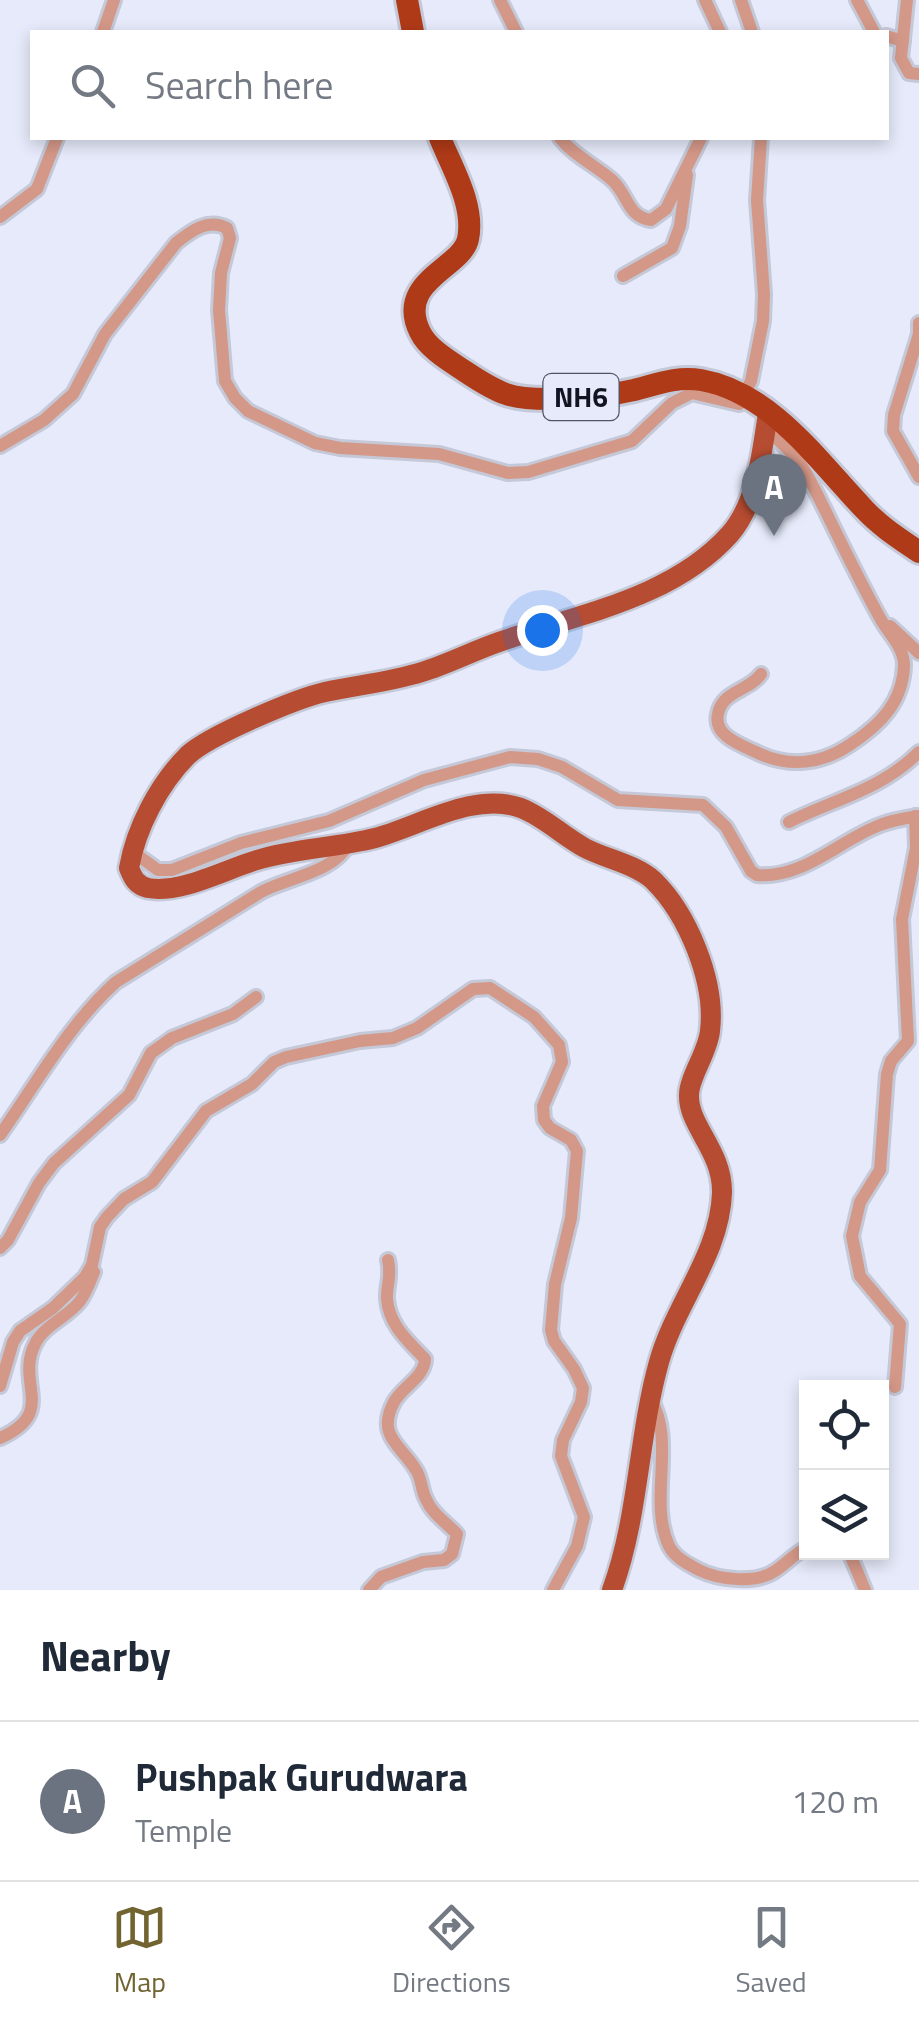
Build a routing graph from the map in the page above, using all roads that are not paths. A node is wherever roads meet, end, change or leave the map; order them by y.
1 (114, 0) edge
2 (407, 0) edge
3 (500, 0) edge
4 (705, 0) edge
5 (741, 0) edge
6 (857, 0) edge
7 (906, 0) edge
8 (104, 30) edge
9 (413, 30) edge
10 (515, 30) edge
11 (719, 30) edge
12 (751, 30) edge
13 (873, 30) edge
14 (889, 37) edge
15 (903, 41) junction
16 (919, 74) edge
17 (55, 140) edge
18 (441, 140) edge
19 (562, 140) edge
20 (701, 140) edge
21 (760, 140) edge
22 (690, 158) junction
23 (0, 217) edge
24 (623, 276) dead end
25 (919, 323) edge
26 (919, 335) edge
27 (746, 396) junction
28 (767, 421) junction
29 (0, 446) edge
30 (913, 460) edge
31 (919, 477) edge
32 (919, 552) edge
33 (880, 619) junction
34 (919, 653) edge
35 (760, 674) dead end
36 (919, 752) edge
37 (917, 816) edge
38 (788, 822) dead end
39 (350, 842) junction
40 (130, 858) junction
41 (256, 997) dead end
42 (0, 1135) edge
43 (97, 1236) junction
44 (0, 1248) edge
45 (388, 1260) dead end
46 (0, 1386) edge
47 (895, 1386) dead end
48 (650, 1398) junction
49 (0, 1438) edge
50 (799, 1553) edge
51 (853, 1560) edge
52 (369, 1590) edge
53 (554, 1590) edge
54 (612, 1590) edge
55 (866, 1590) edge

1 - 8 street
2 - 9 highway
3 - 10 street
4 - 11 street
5 - 12 street
6 - 13 street
7 - 15 street
14 - 15 street
15 - 16 street
17 - 23 street
18 - 27 highway, NH6
19 - 22 street
20 - 22 street
21 - 27 street
22 - 24 street
25 - 26 street
26 - 30 street
27 - 28 highway, NH6
27 - 29 street
28 - 32 highway, NH6
28 - 33 street
28 - 40 main road
30 - 31 street
33 - 34 street
33 - 35 street
36 - 38 street
37 - 40 street
37 - 47 street
39 - 40 main road
39 - 42 street
39 - 48 main road
41 - 44 street
43 - 46 street
43 - 49 street
43 - 53 street
45 - 52 street
48 - 50 street
48 - 54 main road
51 - 55 street

